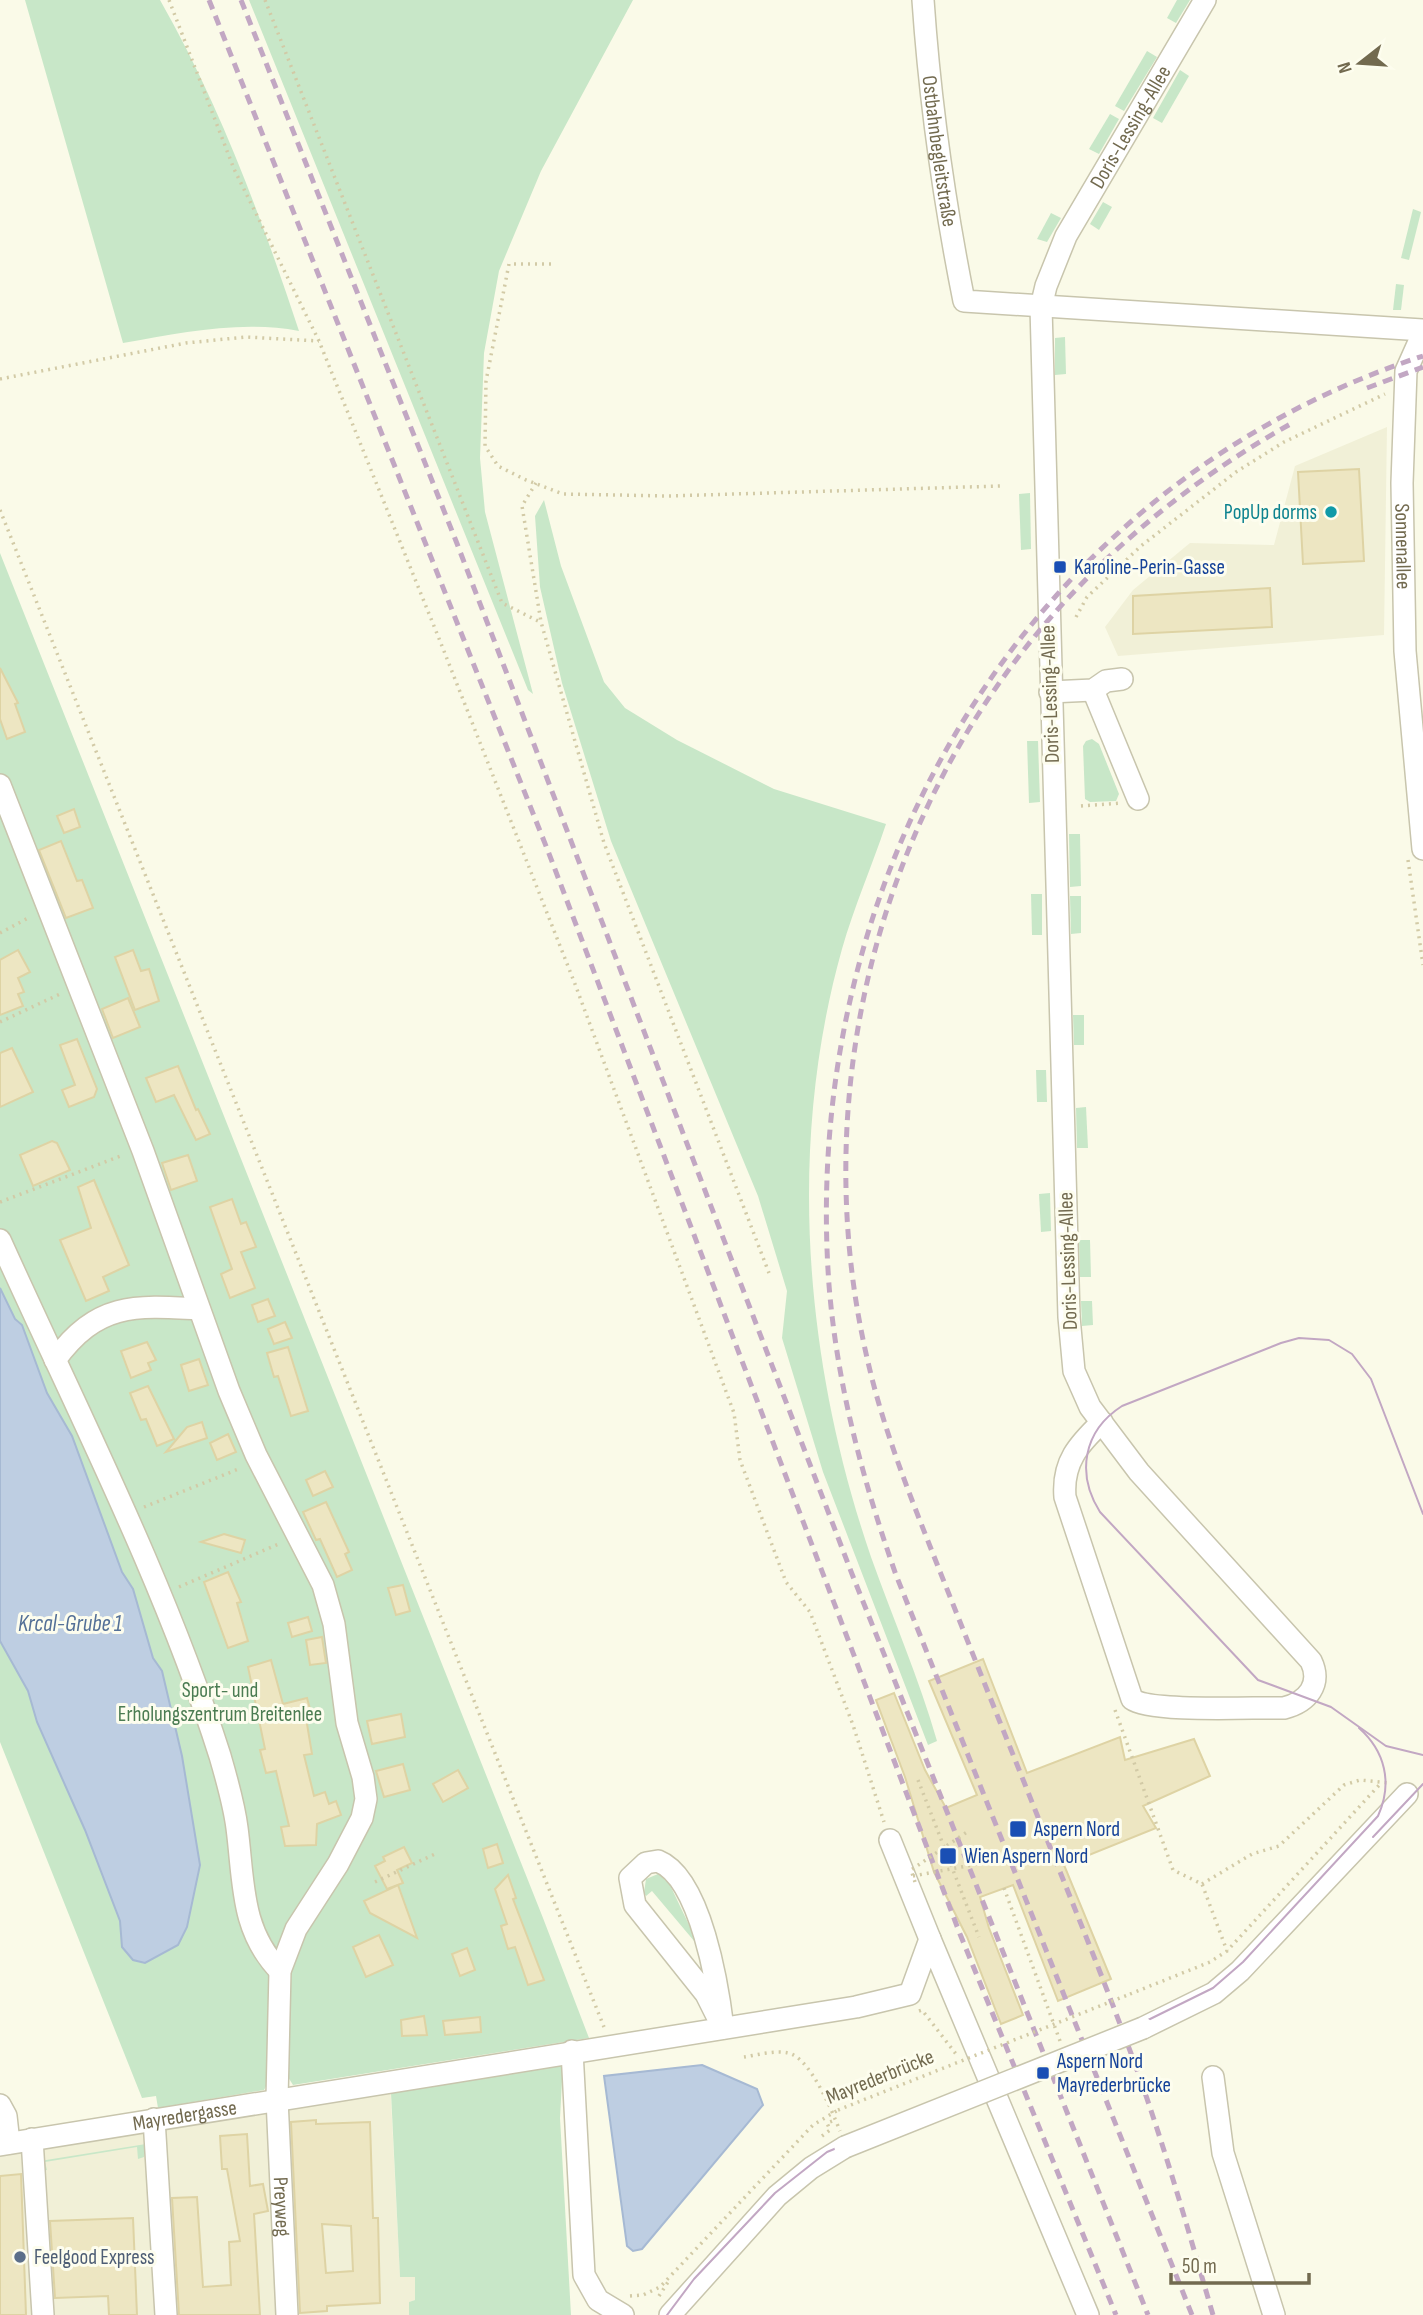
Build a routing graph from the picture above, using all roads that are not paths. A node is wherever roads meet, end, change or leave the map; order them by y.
1 (923, 0) edge
2 (1205, 0) edge
3 (1041, 307) junction
4 (1423, 332) edge
5 (1122, 679) dead end
6 (1093, 690) junction
7 (1050, 692) junction
8 (0, 787) edge
9 (1132, 800) road end
10 (1423, 849) edge
11 (0, 1240) edge
12 (199, 1309) junction
13 (55, 1360) junction
14 (1102, 1422) junction
15 (1407, 1794) dead end
16 (890, 1840) road end
17 (930, 1939) junction
18 (280, 1971) junction
19 (723, 2028) junction
20 (572, 2051) junction
21 (1213, 2077) dead end
22 (276, 2099) junction
23 (0, 2105) edge
24 (154, 2119) junction
25 (32, 2139) junction
26 (4, 2144) edge
27 (624, 2305) edge
28 (43, 2315) edge
29 (166, 2315) edge
30 (287, 2315) edge
31 (670, 2315) edge
32 (1088, 2315) edge
33 (1274, 2315) edge

1 - 3 street, Ostbahnbegleitstraße
2 - 3 street, Doris-Lessing-Allee
3 - 4 street
3 - 7 street, Doris-Lessing-Allee
4 - 10 street, Sonnenallee
5 - 6 street
6 - 7 street
6 - 9 street
7 - 14 street, Doris-Lessing-Allee
8 - 12 street, Preyweg
11 - 13 street
12 - 13 street
12 - 18 street, Preyweg
13 - 18 street
14 - 14 street, Doris-Lessing-Allee
15 - 31 street, bridge
16 - 17 street
17 - 19 street, Mayredergasse
17 - 32 street
18 - 22 street, Preyweg
19 - 19 street
19 - 20 street, Mayredergasse
20 - 22 street, Mayredergasse
20 - 27 street
21 - 33 street
22 - 24 street, Mayredergasse
22 - 30 street, Preyweg
23 - 26 street
24 - 25 street, Mayredergasse
24 - 29 street
25 - 26 street, Mayredergasse
25 - 28 street

